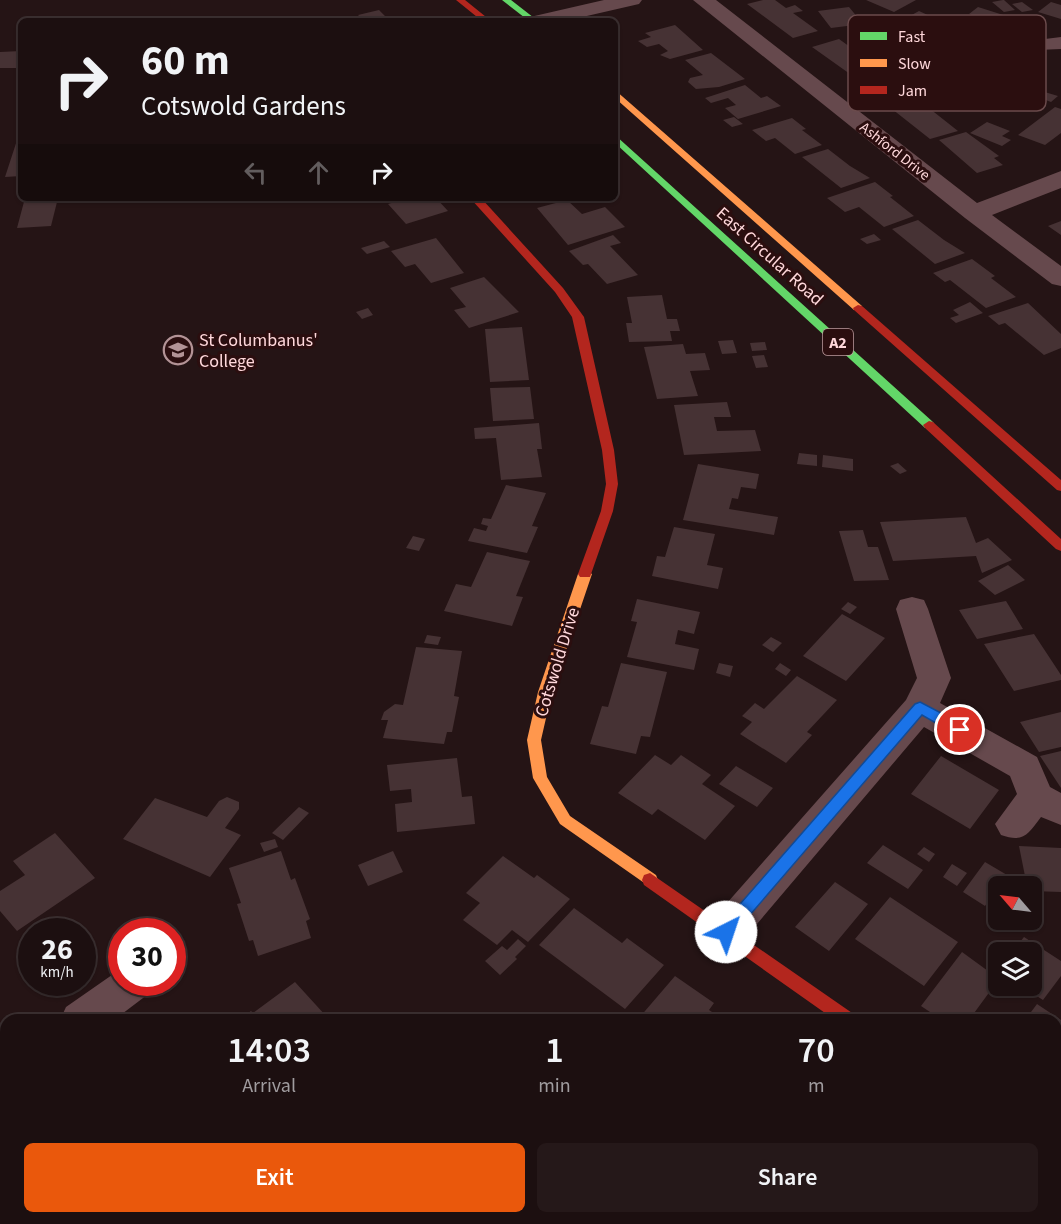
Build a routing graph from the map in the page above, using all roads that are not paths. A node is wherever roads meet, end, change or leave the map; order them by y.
1 (460, 0) edge
2 (506, 0) edge
3 (632, 0) edge
4 (703, 0) edge
5 (482, 18) edge
6 (531, 18) edge
7 (549, 18) edge
8 (618, 96) edge
9 (618, 141) edge
10 (1061, 178) edge
11 (477, 201) edge
12 (974, 213) junction
13 (1061, 278) edge
14 (1061, 487) edge
15 (1061, 546) edge
16 (912, 609) dead end
17 (920, 708) junction
18 (1037, 811) edge
19 (726, 932) junction
20 (114, 996) edge
21 (89, 1014) edge
22 (841, 1014) edge

1 - 5 main road
2 - 6 main road
3 - 7 street
4 - 12 street, Ashford Drive
8 - 14 main road, East Circular Road / A2
9 - 15 main road, East Circular Road / A2
10 - 12 street
11 - 19 main road, Cotswold Drive
12 - 13 street, Ashford Drive
16 - 17 street
17 - 18 street
17 - 19 street
19 - 22 main road, Cotswold Drive
20 - 21 street

